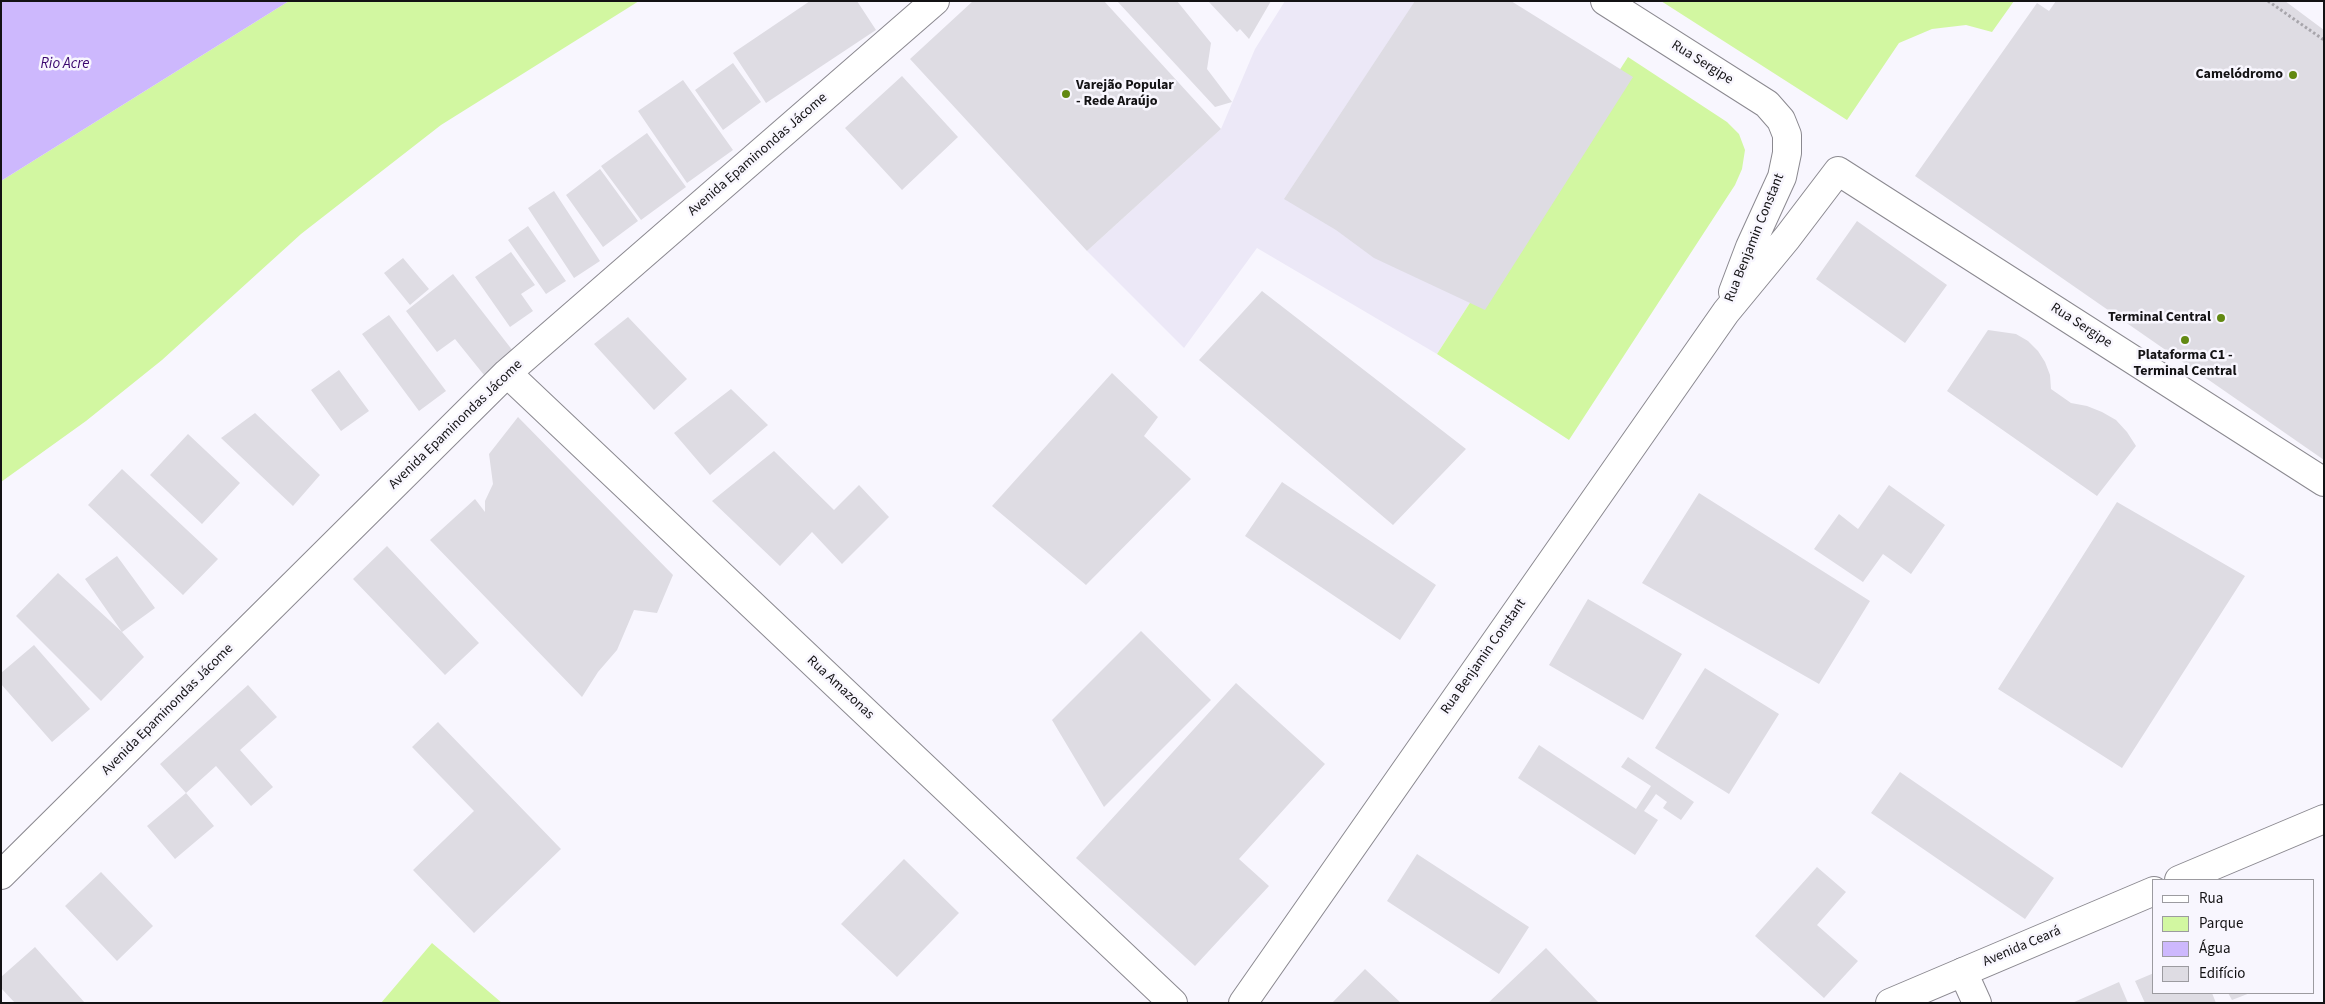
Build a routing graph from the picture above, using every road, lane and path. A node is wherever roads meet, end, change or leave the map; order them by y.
1 (935, 1) edge
2 (1605, 1) edge
3 (2268, 1) edge
4 (2324, 40) edge
5 (1787, 135) joint
6 (1838, 171) joint
7 (1726, 312) junction
8 (507, 374) junction
9 (2324, 482) edge
10 (2324, 819) edge
11 (1, 875) edge
12 (2181, 879) edge
13 (2152, 892) edge
14 (1963, 972) junction
15 (1173, 1003) edge
16 (1243, 1003) edge
17 (1890, 1003) edge
18 (1977, 1003) edge

1 - 8 street, Avenida Epaminondas Jácome
2 - 5 street, Rua Sergipe
3 - 4 path
5 - 7 street, Rua Benjamin Constant
6 - 7 street, Rua Benjamin Constant
6 - 9 street, Rua Sergipe
7 - 16 street, Rua Benjamin Constant
8 - 11 street, Avenida Epaminondas Jácome
8 - 15 street, Rua Amazonas
10 - 12 street
13 - 14 street, Avenida Ceará
14 - 17 street, Avenida Ceará
14 - 18 street

